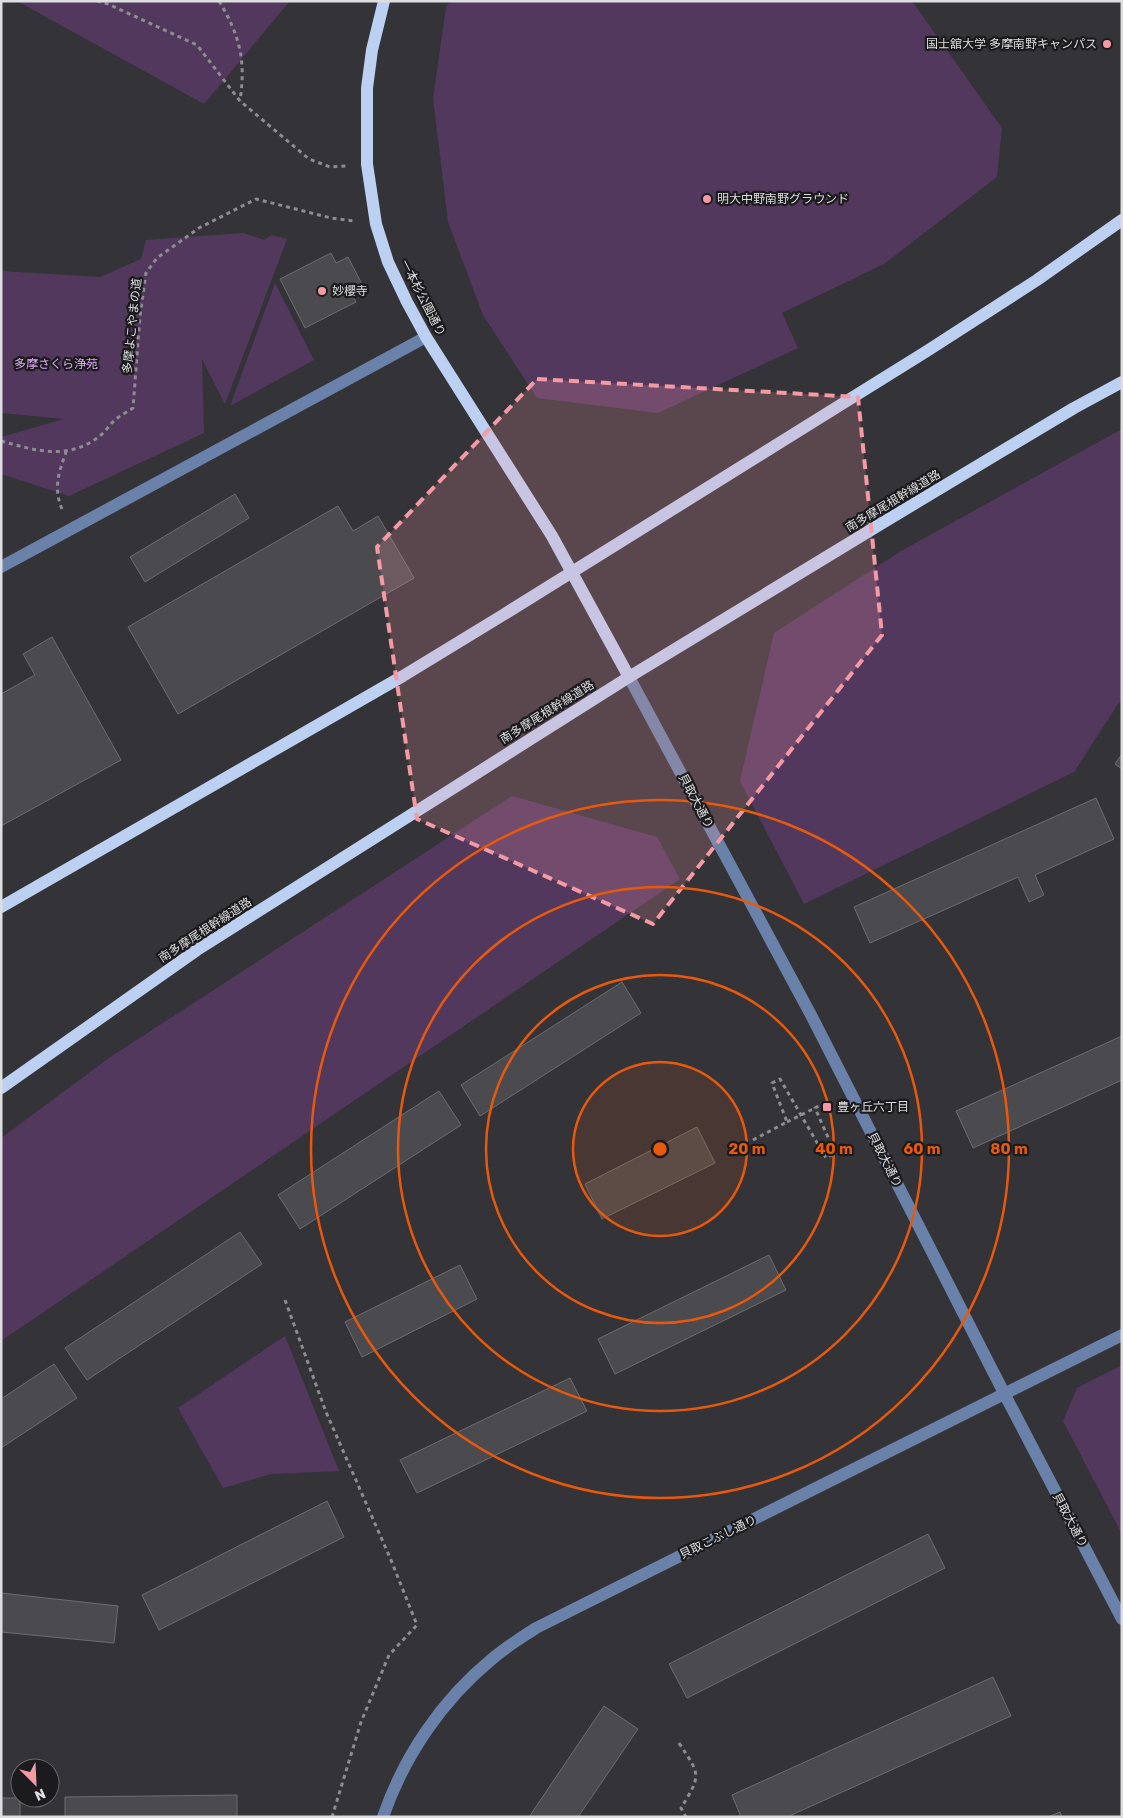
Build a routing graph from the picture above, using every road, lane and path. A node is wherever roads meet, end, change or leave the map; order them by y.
1 (97, 1) edge
2 (220, 1) edge
3 (384, 1) edge
4 (240, 102) junction
5 (367, 164) junction
6 (1122, 220) edge
7 (355, 221) dead end
8 (426, 337) junction
9 (1122, 382) edge
10 (1, 441) edge
11 (66, 452) junction
12 (62, 509) dead end
13 (1, 567) edge
14 (573, 572) junction
15 (630, 676) junction
16 (1, 907) edge
17 (1, 1088) edge
18 (824, 1103) dead end
19 (816, 1108) junction
20 (801, 1115) junction
21 (787, 1122) junction
22 (753, 1140) dead end
23 (285, 1300) dead end
24 (1122, 1335) edge
25 (1004, 1395) junction
26 (1122, 1619) edge
27 (679, 1743) dead end
28 (332, 1817) edge
29 (383, 1817) edge
30 (686, 1817) edge

1 - 4 path
2 - 4 path
3 - 5 main road, 一本杉公園通り
4 - 5 path
5 - 8 main road, 一本杉公園通り
6 - 14 main road
7 - 11 path, 多摩よこやまの道
8 - 13 street
8 - 14 main road, 一本杉公園通り
9 - 15 main road, 南多摩尾根幹線道路
10 - 11 path, 多摩よこやまの道
11 - 12 path
14 - 15 main road, 一本杉公園通り
14 - 16 main road
15 - 17 main road, 南多摩尾根幹線道路
15 - 25 street, 貝取大通り
18 - 19 path
19 - 20 path
19 - 20 path
20 - 21 path
20 - 21 path
21 - 22 path
23 - 28 path
24 - 25 street, 貝取こぶし通り
25 - 26 street, 貝取大通り
25 - 29 street, 貝取こぶし通り
27 - 30 path

